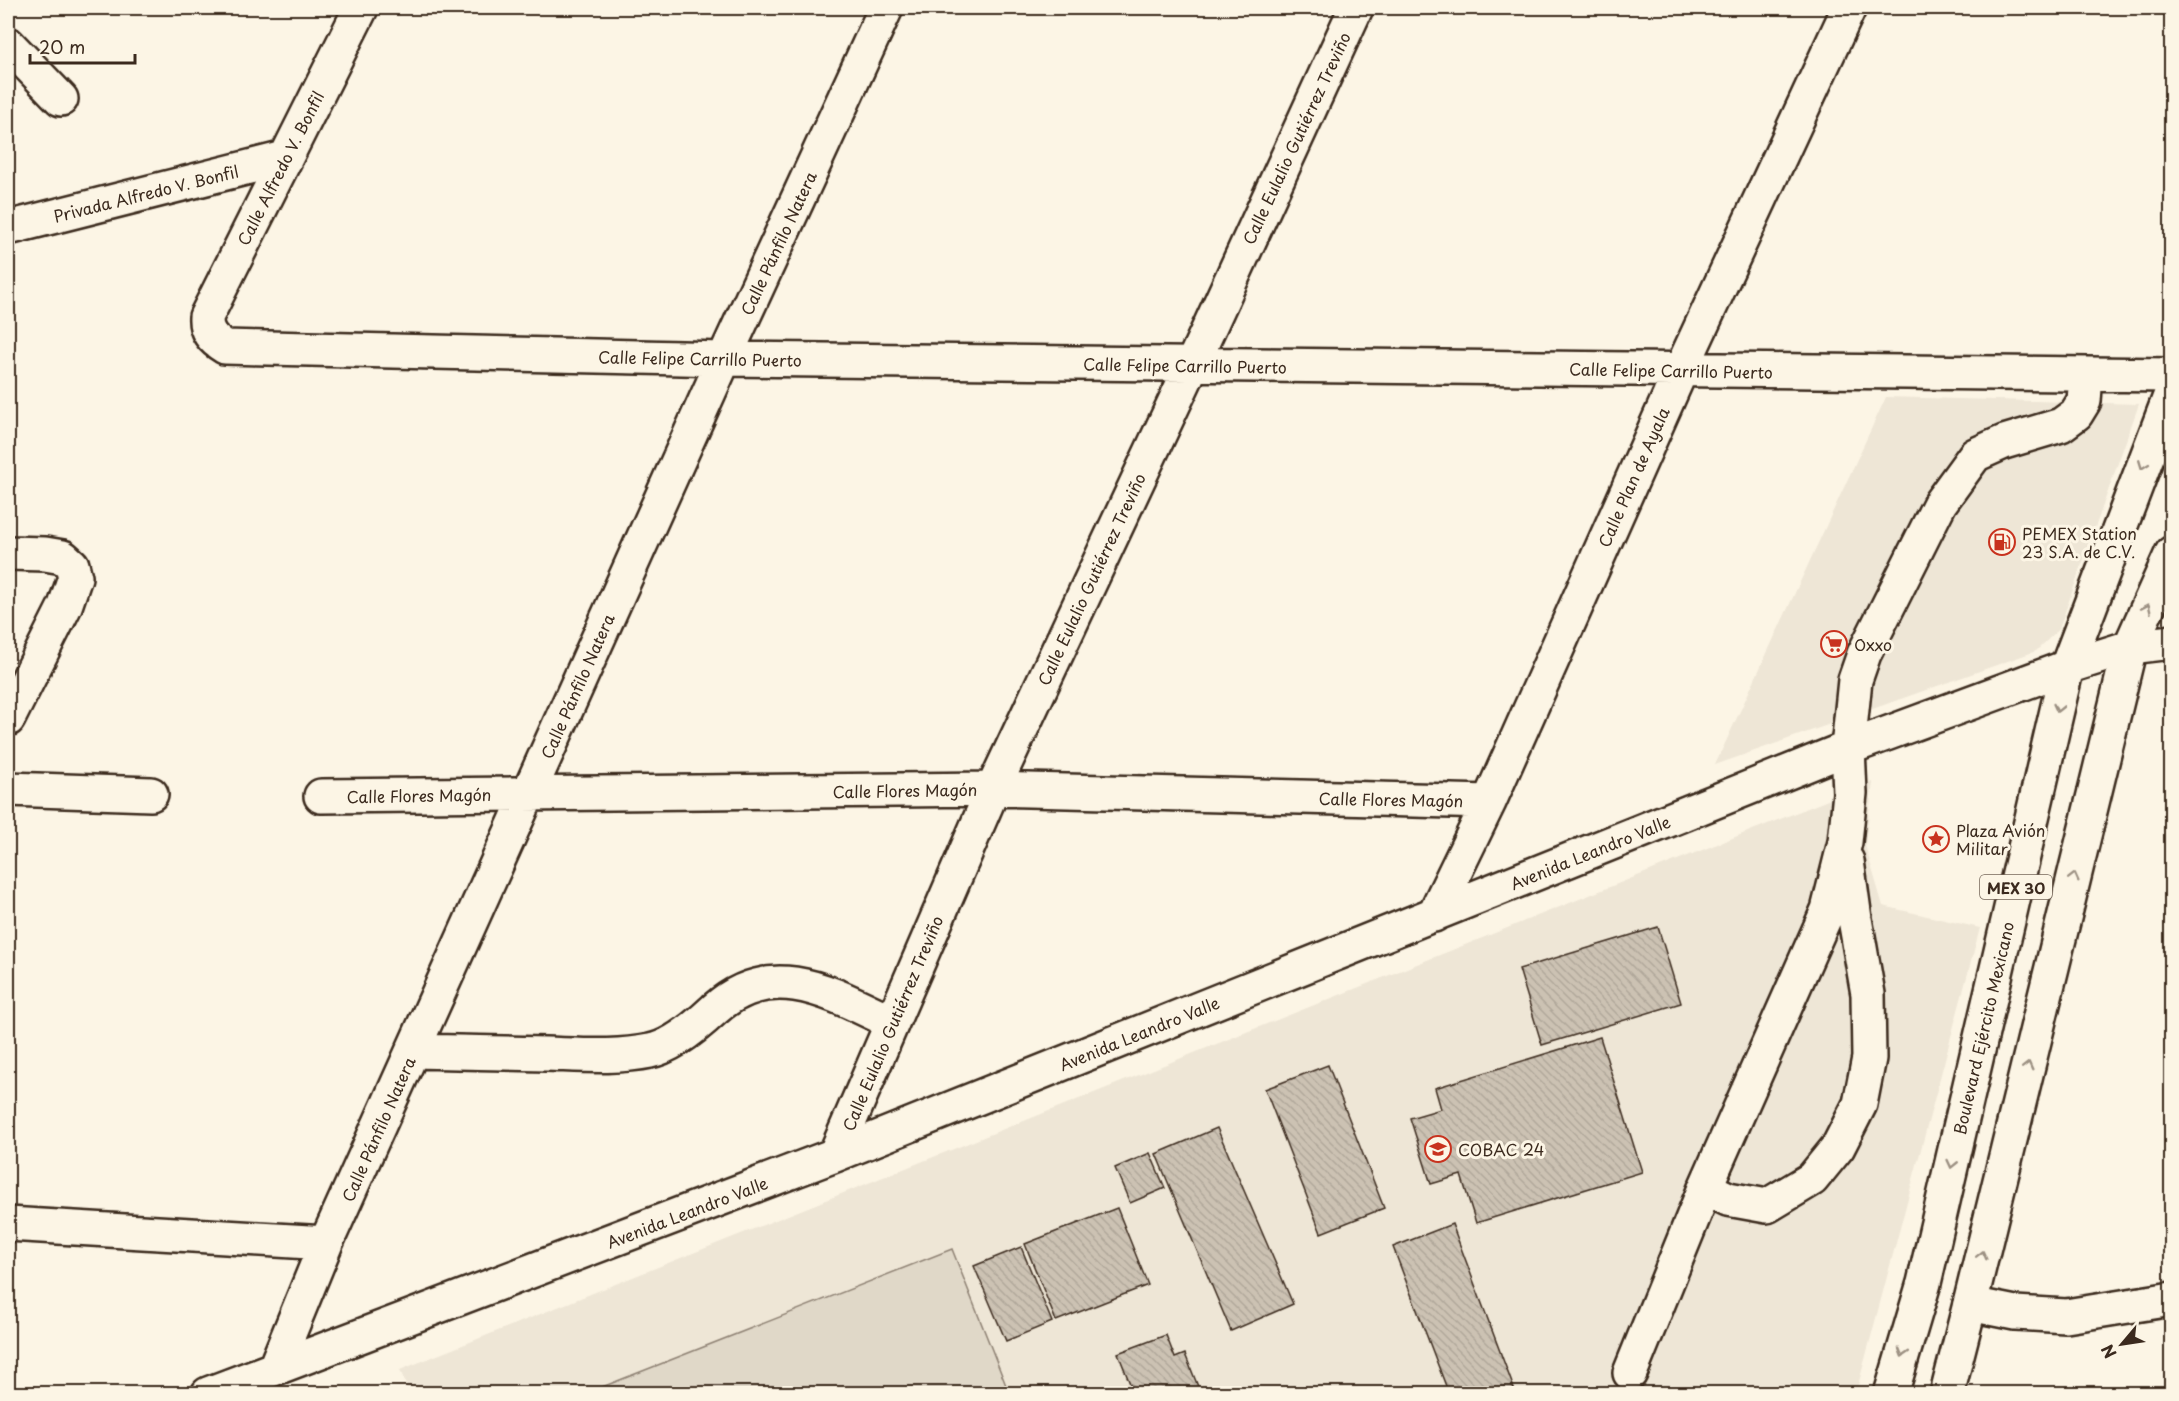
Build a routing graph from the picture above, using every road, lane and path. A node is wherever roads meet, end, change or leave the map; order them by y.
1 (361, 8) edge
2 (886, 8) edge
3 (1356, 8) edge
4 (1849, 8) edge
5 (8, 44) edge
6 (61, 99) dead end
7 (285, 158) junction
8 (8, 228) edge
9 (207, 330) joint
10 (724, 359) junction
11 (1192, 365) junction
12 (1681, 370) junction
13 (2086, 375) junction
14 (2172, 375) edge
15 (2172, 391) edge
16 (2172, 552) edge
17 (8, 553) edge
18 (2172, 642) edge
19 (2130, 647) junction
20 (2067, 667) junction
21 (8, 719) edge
22 (1848, 748) junction
23 (8, 789) edge
24 (993, 789) junction
25 (151, 794) dead end
26 (529, 794) junction
27 (321, 796) dead end
28 (1489, 802) junction
29 (1845, 842) junction
30 (1434, 915) junction
31 (891, 1022) junction
32 (413, 1051) junction
33 (835, 1155) junction
34 (1705, 1188) junction
35 (8, 1224) edge
36 (326, 1243) junction
37 (2172, 1299) edge
38 (1970, 1304) junction
39 (275, 1368) junction
40 (1630, 1373) dead end
41 (208, 1394) edge
42 (1891, 1394) edge
43 (1947, 1394) edge

1 - 7 street, Calle Alfredo V. Bonfil
2 - 10 street, Calle Pánfilo Natera
3 - 11 street, Calle Eulalio Gutiérrez Treviño
4 - 12 street, Calle Plan de Ayala
5 - 6 street
7 - 8 street, Privada Alfredo V. Bonfil
7 - 9 street, Calle Alfredo V. Bonfil
9 - 10 street, Calle Felipe Carrillo Puerto
10 - 11 street, Calle Felipe Carrillo Puerto
10 - 26 street, Calle Pánfilo Natera
11 - 12 street, Calle Felipe Carrillo Puerto
11 - 24 street, Calle Eulalio Gutiérrez Treviño
12 - 13 street, Calle Felipe Carrillo Puerto
12 - 28 street, Calle Plan de Ayala
13 - 14 street, Calle Felipe Carrillo Puerto
13 - 22 street
15 -> 20 street, Boulevard Ejército Mexicano / MEX 30
19 -> 16 street, MEX 30
17 - 21 street
18 - 19 street, Avenida Leandro Valle
19 - 20 street, Avenida Leandro Valle
38 -> 19 street, MEX 30
20 - 22 street, Avenida Leandro Valle
20 -> 42 street, Boulevard Ejército Mexicano / MEX 30
22 - 29 street
22 - 30 street, Avenida Leandro Valle
23 - 25 street
24 - 26 street, Calle Flores Magón
24 - 28 street, Calle Flores Magón
24 - 31 street, Calle Eulalio Gutiérrez Treviño
26 - 27 street, Calle Flores Magón
26 - 32 street, Calle Pánfilo Natera
28 - 30 street, Calle Plan de Ayala
29 - 34 street
29 - 34 street
30 - 33 street, Avenida Leandro Valle
31 - 32 street
31 - 33 street, Calle Eulalio Gutiérrez Treviño
32 - 36 street, Calle Pánfilo Natera
33 - 39 street, Avenida Leandro Valle
34 - 40 street
35 - 36 street
36 - 39 street, Calle Pánfilo Natera
37 - 38 street
38 - 43 street, MEX 30
39 - 41 street, Avenida Leandro Valle

